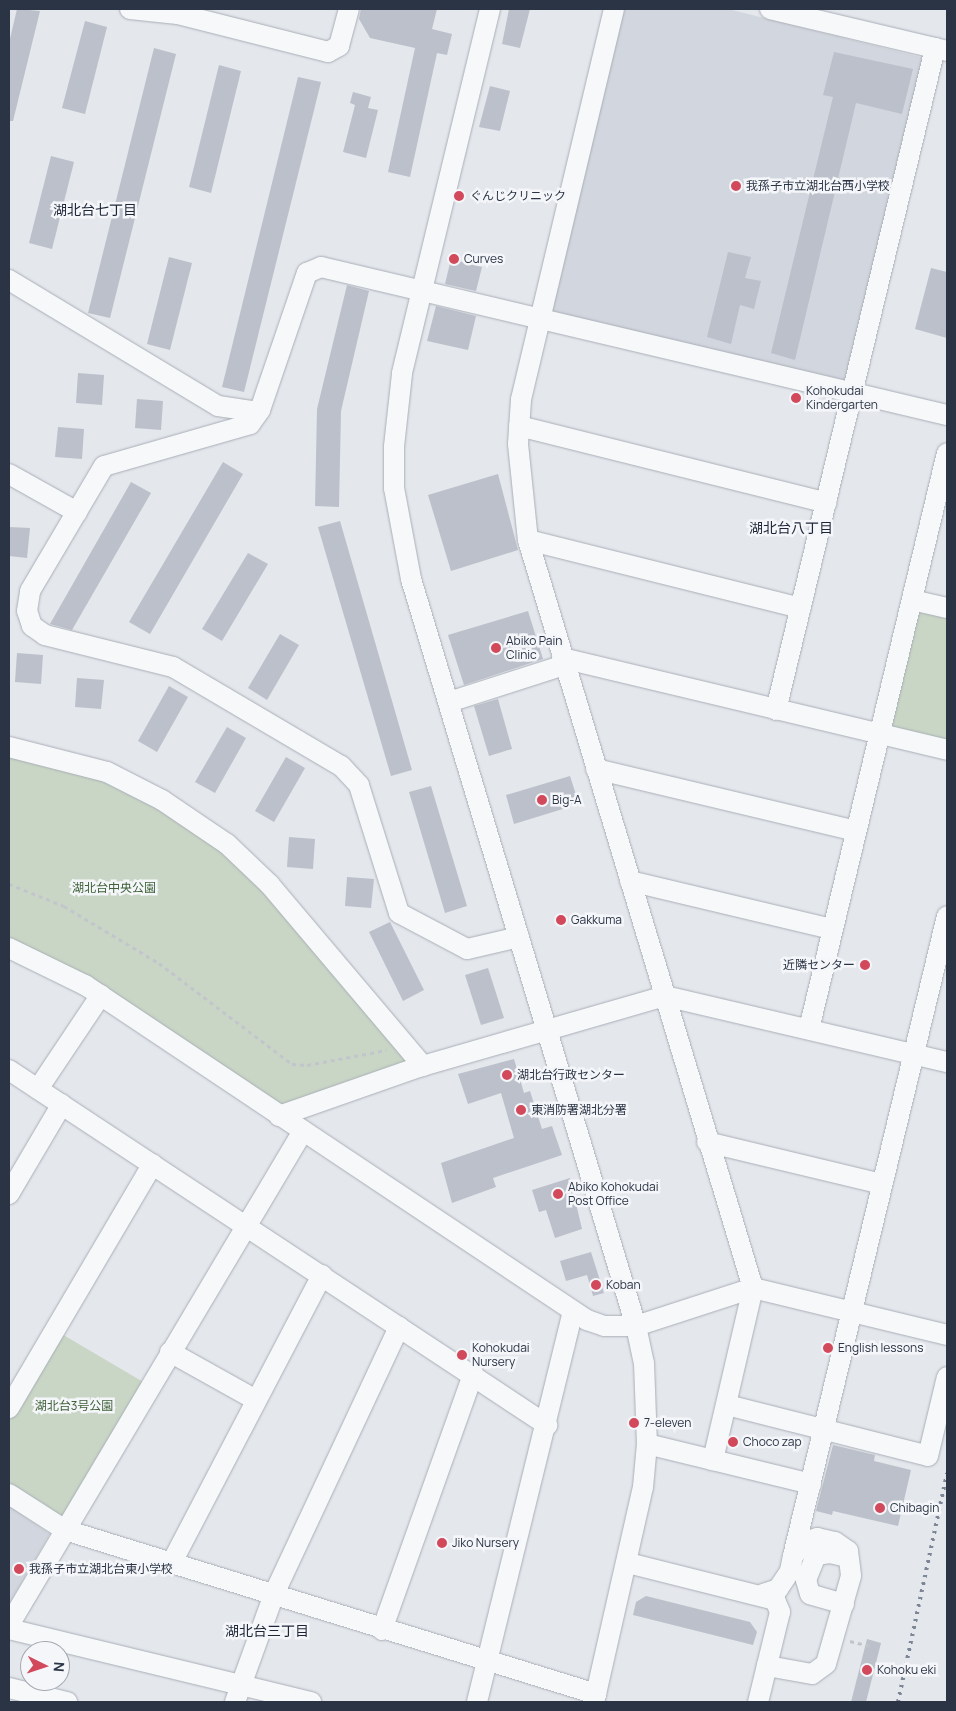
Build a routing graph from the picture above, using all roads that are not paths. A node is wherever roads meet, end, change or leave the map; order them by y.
1 (130, 9) edge
2 (349, 9) edge
3 (490, 9) edge
4 (614, 9) edge
5 (770, 9) edge
6 (833, 16) edge
7 (941, 50) edge
8 (9, 280) edge
9 (422, 290) junction
10 (540, 318) junction
11 (853, 392) junction
12 (218, 406) junction
13 (258, 412) junction
14 (947, 415) edge
15 (519, 426) junction
16 (219, 433) junction
17 (947, 453) edge
18 (9, 474) edge
19 (827, 503) junction
20 (77, 512) junction
21 (528, 540) junction
22 (912, 600) junction
23 (801, 608) junction
24 (947, 608) edge
25 (563, 662) junction
26 (449, 702) junction
27 (776, 710) junction
28 (880, 734) junction
29 (9, 747) edge
30 (947, 750) edge
31 (596, 769) junction
32 (856, 831) junction
33 (630, 881) junction
34 (947, 916) edge
35 (832, 929) junction
36 (520, 937) junction
37 (9, 948) edge
38 (101, 995) junction
39 (665, 996) junction
40 (546, 1029) junction
41 (809, 1029) junction
42 (914, 1054) junction
43 (947, 1062) edge
44 (424, 1066) junction
45 (9, 1070) edge
46 (38, 1088) junction
47 (62, 1104) junction
48 (279, 1116) junction
49 (303, 1131) junction
50 (707, 1142) junction
51 (153, 1164) junction
52 (882, 1184) junction
53 (9, 1194) edge
54 (246, 1225) junction
55 (322, 1275) junction
56 (753, 1288) junction
57 (574, 1312) junction
58 (852, 1314) junction
59 (636, 1326) junction
60 (399, 1327) junction
61 (947, 1336) edge
62 (170, 1352) junction
63 (473, 1374) junction
64 (947, 1377) edge
65 (256, 1400) junction
66 (727, 1404) junction
67 (9, 1408) edge
68 (547, 1425) junction
69 (823, 1431) junction
70 (648, 1444) junction
71 (713, 1460) junction
72 (811, 1484) junction
73 (9, 1494) edge
74 (804, 1514) junction
75 (65, 1530) junction
76 (816, 1538) junction
77 (793, 1556) junction
78 (851, 1558) junction
79 (628, 1563) junction
80 (171, 1564) junction
81 (274, 1594) junction
82 (763, 1594) junction
83 (844, 1604) junction
84 (9, 1627) edge
85 (382, 1630) junction
86 (489, 1663) junction
87 (767, 1666) junction
88 (9, 1688) edge
89 (238, 1694) edge
90 (595, 1698) edge
91 (67, 1702) edge
92 (311, 1702) edge
93 (477, 1702) edge
94 (758, 1702) edge

1 - 2 street
3 - 9 street
4 - 10 street
5 - 6 street
6 - 7 street
7 - 11 street
8 - 12 street
9 - 10 street
9 - 13 street
9 - 26 street
10 - 11 street
10 - 15 street
11 - 14 street
11 - 19 street
12 - 13 street
12 - 16 street
13 - 16 street
15 - 19 street
15 - 21 street
16 - 20 street
17 - 22 street
18 - 20 street
19 - 23 street
20 - 36 street
21 - 23 street
21 - 25 street
22 - 24 street
22 - 28 street
23 - 27 street
25 - 26 street
25 - 27 street
25 - 31 street
26 - 36 street
27 - 28 street
28 - 30 street
28 - 32 street
29 - 44 street
31 - 32 street
31 - 33 street
32 - 35 street
33 - 35 street
33 - 39 street
34 - 42 street
35 - 41 street
36 - 40 street
37 - 38 street
38 - 46 street
38 - 48 street
39 - 40 street
39 - 41 street
39 - 50 street
40 - 44 street
40 - 59 street
41 - 42 street
42 - 43 street
42 - 52 street
44 - 48 street
45 - 46 street
46 - 47 street
47 - 51 street
47 - 53 street
48 - 49 street
49 - 54 street
49 - 57 street
50 - 52 street
50 - 56 street
51 - 54 street
51 - 67 street
52 - 58 street
54 - 55 street
54 - 62 street
55 - 60 street
55 - 65 street
56 - 58 street
56 - 59 street
56 - 66 street
57 - 59 street
57 - 68 street
58 - 61 street
58 - 69 street
59 - 70 street
60 - 63 street
60 - 81 street
62 - 65 street
62 - 75 street
63 - 68 street
63 - 85 street
64 - 69 street
65 - 80 street
66 - 69 street
66 - 71 street
68 - 86 street
69 - 72 street
70 - 71 street
70 - 79 street
71 - 72 street
72 - 74 street
73 - 75 street
74 - 76 street
74 - 77 street
75 - 80 street
75 - 84 street
76 - 77 street
76 - 78 street
77 - 82 street
78 - 83 street
78 - 83 street
79 - 82 street
79 - 90 street
80 - 81 street
81 - 85 street
81 - 89 street
82 - 87 street
83 - 87 street
84 - 89 street
85 - 86 street
86 - 90 street
86 - 93 street
87 - 94 street
88 - 91 street
89 - 92 street

